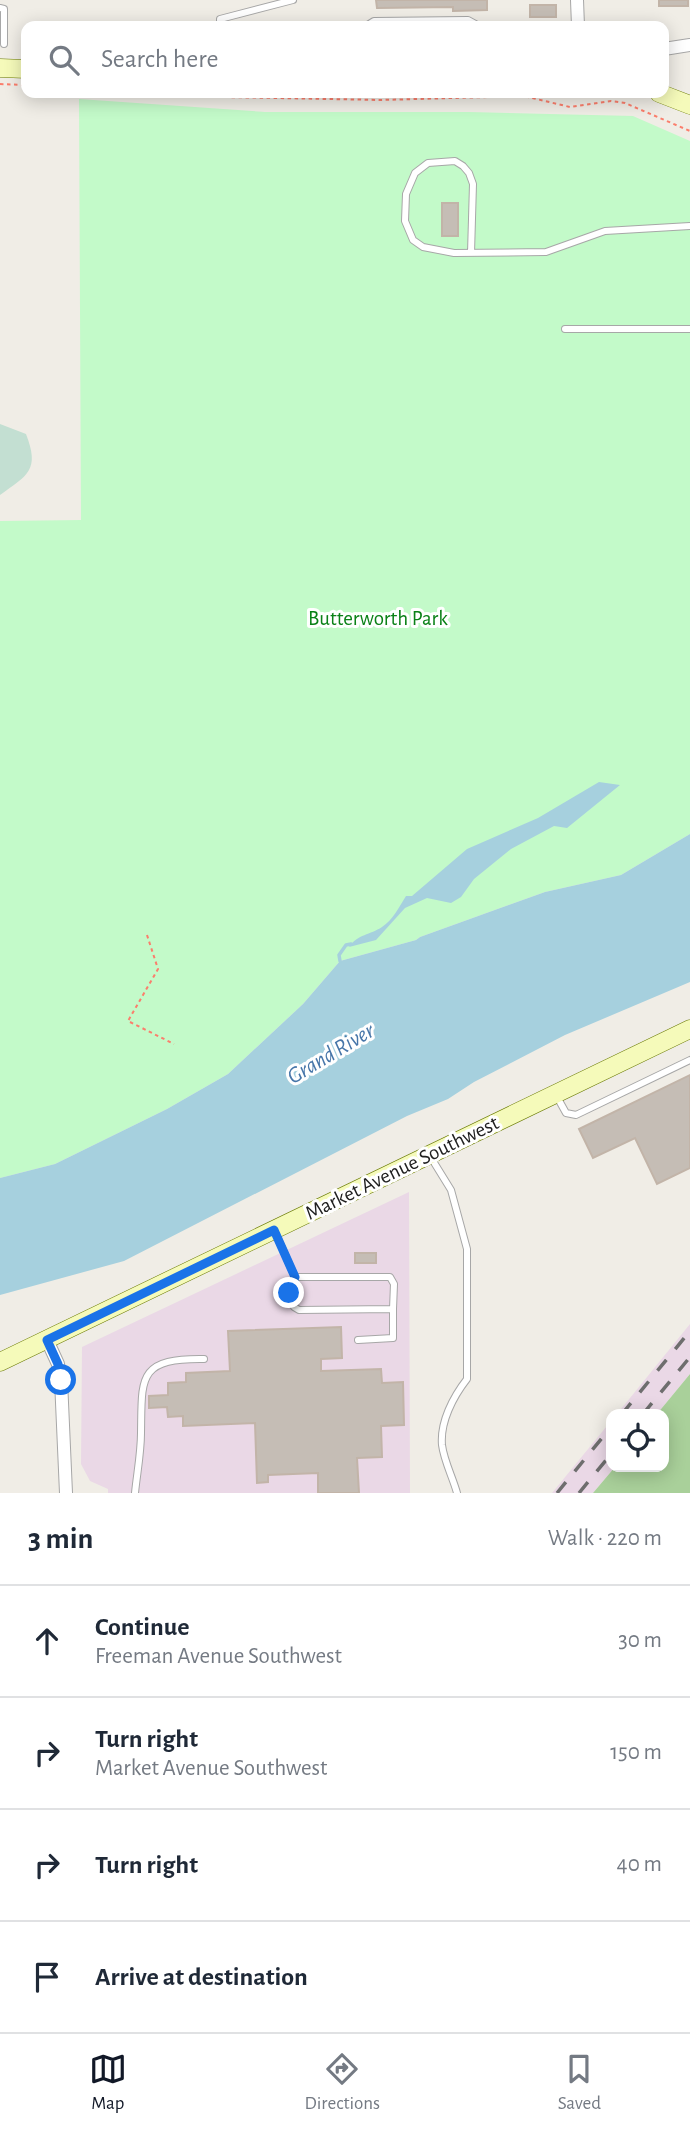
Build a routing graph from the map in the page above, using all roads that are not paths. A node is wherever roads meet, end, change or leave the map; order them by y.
1 (293, 0) edge
2 (578, 0) edge
3 (0, 8) edge
4 (220, 21) edge
5 (374, 21) edge
6 (470, 21) edge
7 (578, 21) edge
8 (4, 44) dead end
9 (690, 46) edge
10 (669, 48) edge
11 (0, 68) edge
12 (21, 69) edge
13 (669, 97) edge
14 (690, 105) edge
15 (690, 226) edge
16 (471, 253) junction
17 (565, 329) dead end
18 (690, 329) edge
19 (690, 1029) edge
20 (690, 1060) edge
21 (555, 1093) junction
22 (429, 1155) junction
23 (274, 1230) junction
24 (295, 1277) junction
25 (393, 1309) junction
26 (47, 1340) junction
27 (358, 1340) dead end
28 (204, 1359) dead end
29 (0, 1362) edge
30 (66, 1493) edge
31 (135, 1493) edge
32 (457, 1493) edge

1 - 4 lane
2 - 7 street
3 - 8 lane
5 - 6 lane
9 - 10 street
11 - 12 main road
13 - 14 main road
15 - 16 lane
16 - 16 lane
17 - 18 lane
19 - 21 main road, Market Avenue Southwest
20 - 21 lane
21 - 22 main road, Market Avenue Southwest
22 - 23 main road, Market Avenue Southwest
22 - 32 lane
23 - 24 lane
23 - 26 main road, Market Avenue Southwest
24 - 25 lane
24 - 25 lane
25 - 27 lane
26 - 29 main road, Market Avenue Southwest
26 - 30 street
28 - 31 lane

